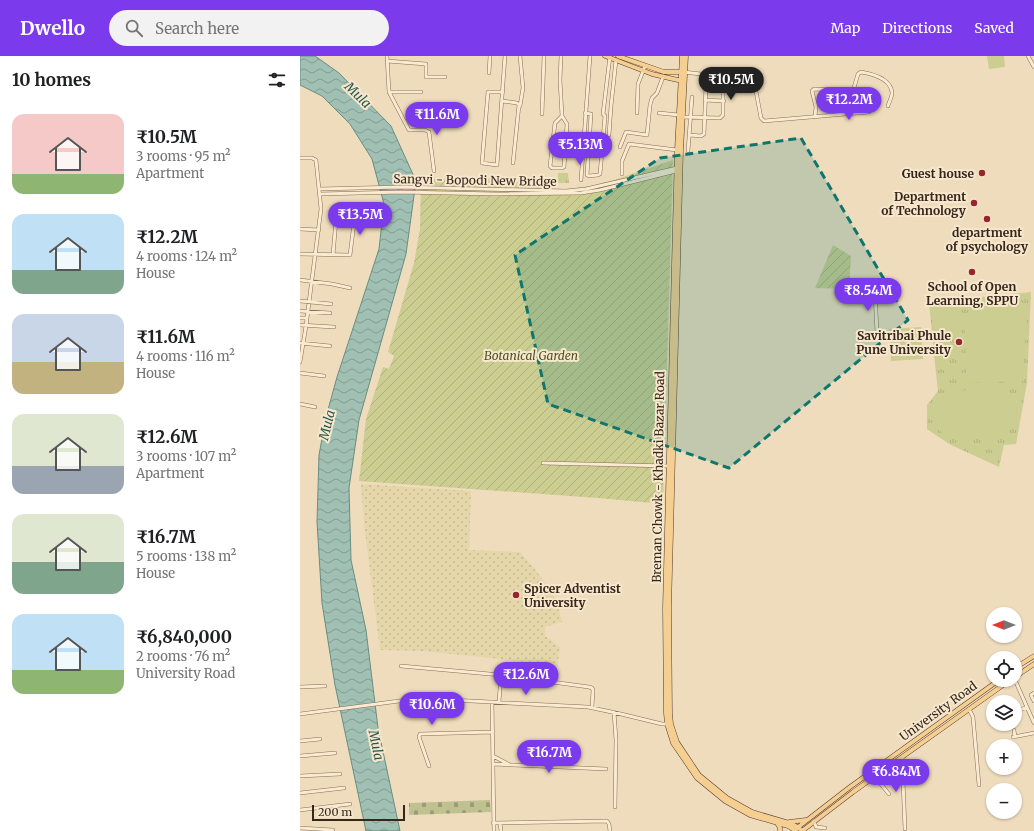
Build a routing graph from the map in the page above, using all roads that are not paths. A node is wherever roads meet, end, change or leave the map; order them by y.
1 (387, 56) edge
2 (490, 56) edge
3 (505, 56) edge
4 (520, 56) edge
5 (544, 56) edge
6 (561, 56) edge
7 (590, 56) edge
8 (608, 56) edge
9 (682, 56) edge
10 (686, 56) edge
11 (1028, 56) edge
12 (617, 58) edge
13 (387, 61) junction
14 (1034, 67) edge
15 (644, 68) junction
16 (683, 72) junction
17 (489, 73) dead end
18 (445, 77) dead end
19 (663, 77) junction
20 (683, 81) junction
21 (853, 91) junction
22 (389, 92) junction
23 (421, 92) dead end
24 (503, 92) junction
25 (692, 97) dead end
26 (705, 100) junction
27 (502, 101) junction
28 (724, 101) junction
29 (519, 106) junction
30 (888, 106) dead end
31 (585, 113) junction
32 (637, 113) dead end
33 (659, 113) dead end
34 (542, 114) dead end
35 (562, 116) junction
36 (681, 116) junction
37 (815, 116) junction
38 (691, 117) junction
39 (704, 118) junction
40 (609, 135) dead end
41 (690, 135) junction
42 (620, 148) dead end
43 (679, 150) junction
44 (688, 151) dead end
45 (300, 158) edge
46 (513, 163) dead end
47 (676, 169) junction
48 (434, 171) dead end
49 (622, 174) dead end
50 (581, 180) dead end
51 (320, 192) junction
52 (355, 215) dead end
53 (336, 220) dead end
54 (300, 228) edge
55 (319, 230) junction
56 (300, 254) edge
57 (316, 254) junction
58 (333, 255) junction
59 (300, 280) edge
60 (312, 282) junction
61 (350, 288) dead end
62 (875, 290) dead end
63 (300, 301) edge
64 (310, 302) junction
65 (674, 303) junction
66 (331, 304) dead end
67 (300, 311) edge
68 (308, 311) junction
69 (330, 313) dead end
70 (300, 318) edge
71 (307, 318) junction
72 (300, 325) edge
73 (306, 326) junction
74 (334, 327) dead end
75 (877, 332) dead end
76 (302, 343) edge
77 (330, 346) dead end
78 (300, 360) edge
79 (300, 373) edge
80 (324, 376) dead end
81 (300, 404) edge
82 (315, 407) dead end
83 (543, 463) dead end
84 (669, 466) junction
85 (1034, 656) edge
86 (1022, 664) edge
87 (1034, 664) edge
88 (401, 666) dead end
89 (1022, 672) edge
90 (501, 675) junction
91 (325, 686) dead end
92 (300, 687) edge
93 (988, 687) edge
94 (1000, 687) edge
95 (1018, 687) edge
96 (1034, 693) edge
97 (1034, 701) edge
98 (492, 702) junction
99 (499, 702) junction
100 (592, 707) junction
101 (1027, 707) junction
102 (1022, 709) edge
103 (968, 710) junction
104 (614, 712) junction
105 (300, 714) edge
106 (1034, 723) edge
107 (669, 724) junction
108 (1014, 731) edge
109 (492, 732) junction
110 (1034, 733) edge
111 (320, 739) dead end
112 (300, 741) edge
113 (335, 753) dead end
114 (300, 756) edge
115 (493, 756) junction
116 (902, 757) junction
117 (493, 764) junction
118 (510, 765) junction
119 (429, 766) dead end
120 (606, 769) dead end
121 (340, 774) dead end
122 (300, 776) edge
123 (698, 777) junction
124 (875, 777) junction
125 (979, 785) dead end
126 (344, 788) dead end
127 (300, 793) edge
128 (889, 794) dead end
129 (350, 804) dead end
130 (614, 807) dead end
131 (300, 810) edge
132 (807, 820) junction
133 (814, 821) junction
134 (787, 822) junction
135 (494, 823) junction
136 (500, 823) junction
137 (777, 823) junction
138 (816, 827) junction
139 (300, 828) edge
140 (825, 828) dead end
141 (905, 829) dead end
142 (333, 830) edge
143 (796, 830) edge
144 (494, 831) edge
145 (501, 831) edge
146 (610, 831) edge
147 (780, 831) edge
148 (802, 831) edge
149 (816, 831) edge

1 - 13 street
2 - 17 street
3 - 24 street
4 - 29 street
5 - 34 street
6 - 35 street
7 - 31 street
8 - 12 main road
8 - 31 street
9 - 16 main road, Breman Chowk - Khadki Bazar Road
10 - 16 main road, Breman Chowk - Khadki Bazar Road
11 - 14 street
12 - 15 main road
12 - 40 street
13 - 18 street
13 - 22 street
15 - 16 main road
15 - 19 main road
15 - 32 street
16 - 20 main road, Breman Chowk - Khadki Bazar Road
16 - 37 street
19 - 20 main road
19 - 42 street
20 - 36 main road, Breman Chowk - Khadki Bazar Road
21 - 30 street
21 - 37 street
21 - 37 street
22 - 23 street
22 - 48 street
24 - 27 street
24 - 27 street
25 - 38 street
26 - 28 street
26 - 28 street
26 - 39 street
27 - 29 street
28 - 39 street
29 - 46 street
31 - 50 street
33 - 36 street
35 - 35 street
36 - 38 street
36 - 43 main road, Breman Chowk - Khadki Bazar Road
38 - 39 street
38 - 41 street
39 - 41 street
41 - 44 street
43 - 47 main road, Breman Chowk - Khadki Bazar Road
43 - 49 street
43 - 65 main road, Breman Chowk - Khadki Bazar Road
45 - 51 street
47 - 51 street, Sangvi - Bopodi New Bridge
47 - 65 main road, Breman Chowk - Khadki Bazar Road
51 - 55 street
52 - 58 street
53 - 58 street
54 - 55 street
55 - 57 street
56 - 57 street
57 - 58 street
57 - 60 street
59 - 60 street
60 - 61 street
60 - 64 street
62 - 75 street
63 - 64 street
64 - 66 street
64 - 68 street
65 - 84 main road, Breman Chowk - Khadki Bazar Road
65 - 107 main road, Breman Chowk - Khadki Bazar Road
67 - 68 street
68 - 69 street
68 - 71 street
70 - 71 street
71 - 73 street
72 - 73 street
73 - 74 street
73 - 76 street
76 - 77 street
76 - 78 street
79 - 80 street
81 - 82 street
83 - 84 street
84 - 107 main road, Breman Chowk - Khadki Bazar Road
85 - 86 main road
87 - 89 main road
88 - 90 street
90 - 99 street
90 - 100 street
91 - 92 street
93 - 132 main road, University Road
94 - 103 main road, University Road
95 - 101 street
96 - 97 street
98 - 99 street
98 - 105 street
98 - 109 street
99 - 100 street
100 - 104 street
101 - 102 street
101 - 106 street
103 - 116 main road, University Road
103 - 125 street
104 - 107 street
104 - 130 street
107 - 123 main road, Breman Chowk - Khadki Bazar Road
108 - 110 street
109 - 115 street
109 - 119 street
111 - 112 street
113 - 114 street
115 - 117 street
115 - 118 street
116 - 124 main road, University Road
116 - 141 street
117 - 118 street
117 - 135 street
118 - 120 street
121 - 122 street
123 - 134 main road, Breman Chowk - Khadki Bazar Road
123 - 137 main road, Breman Chowk - Khadki Bazar Road
124 - 128 street
124 - 133 main road, University Road
126 - 127 street
129 - 131 street
132 - 134 main road
132 - 143 main road, University Road
133 - 138 street
133 - 148 main road, University Road
134 - 143 main road, Breman Chowk - Khadki Bazar Road
135 - 136 street
135 - 144 street
136 - 145 street
136 - 146 street
137 - 143 main road, Breman Chowk - Khadki Bazar Road
137 - 147 main road
138 - 140 street
138 - 149 street
139 - 142 street
143 - 148 main road

